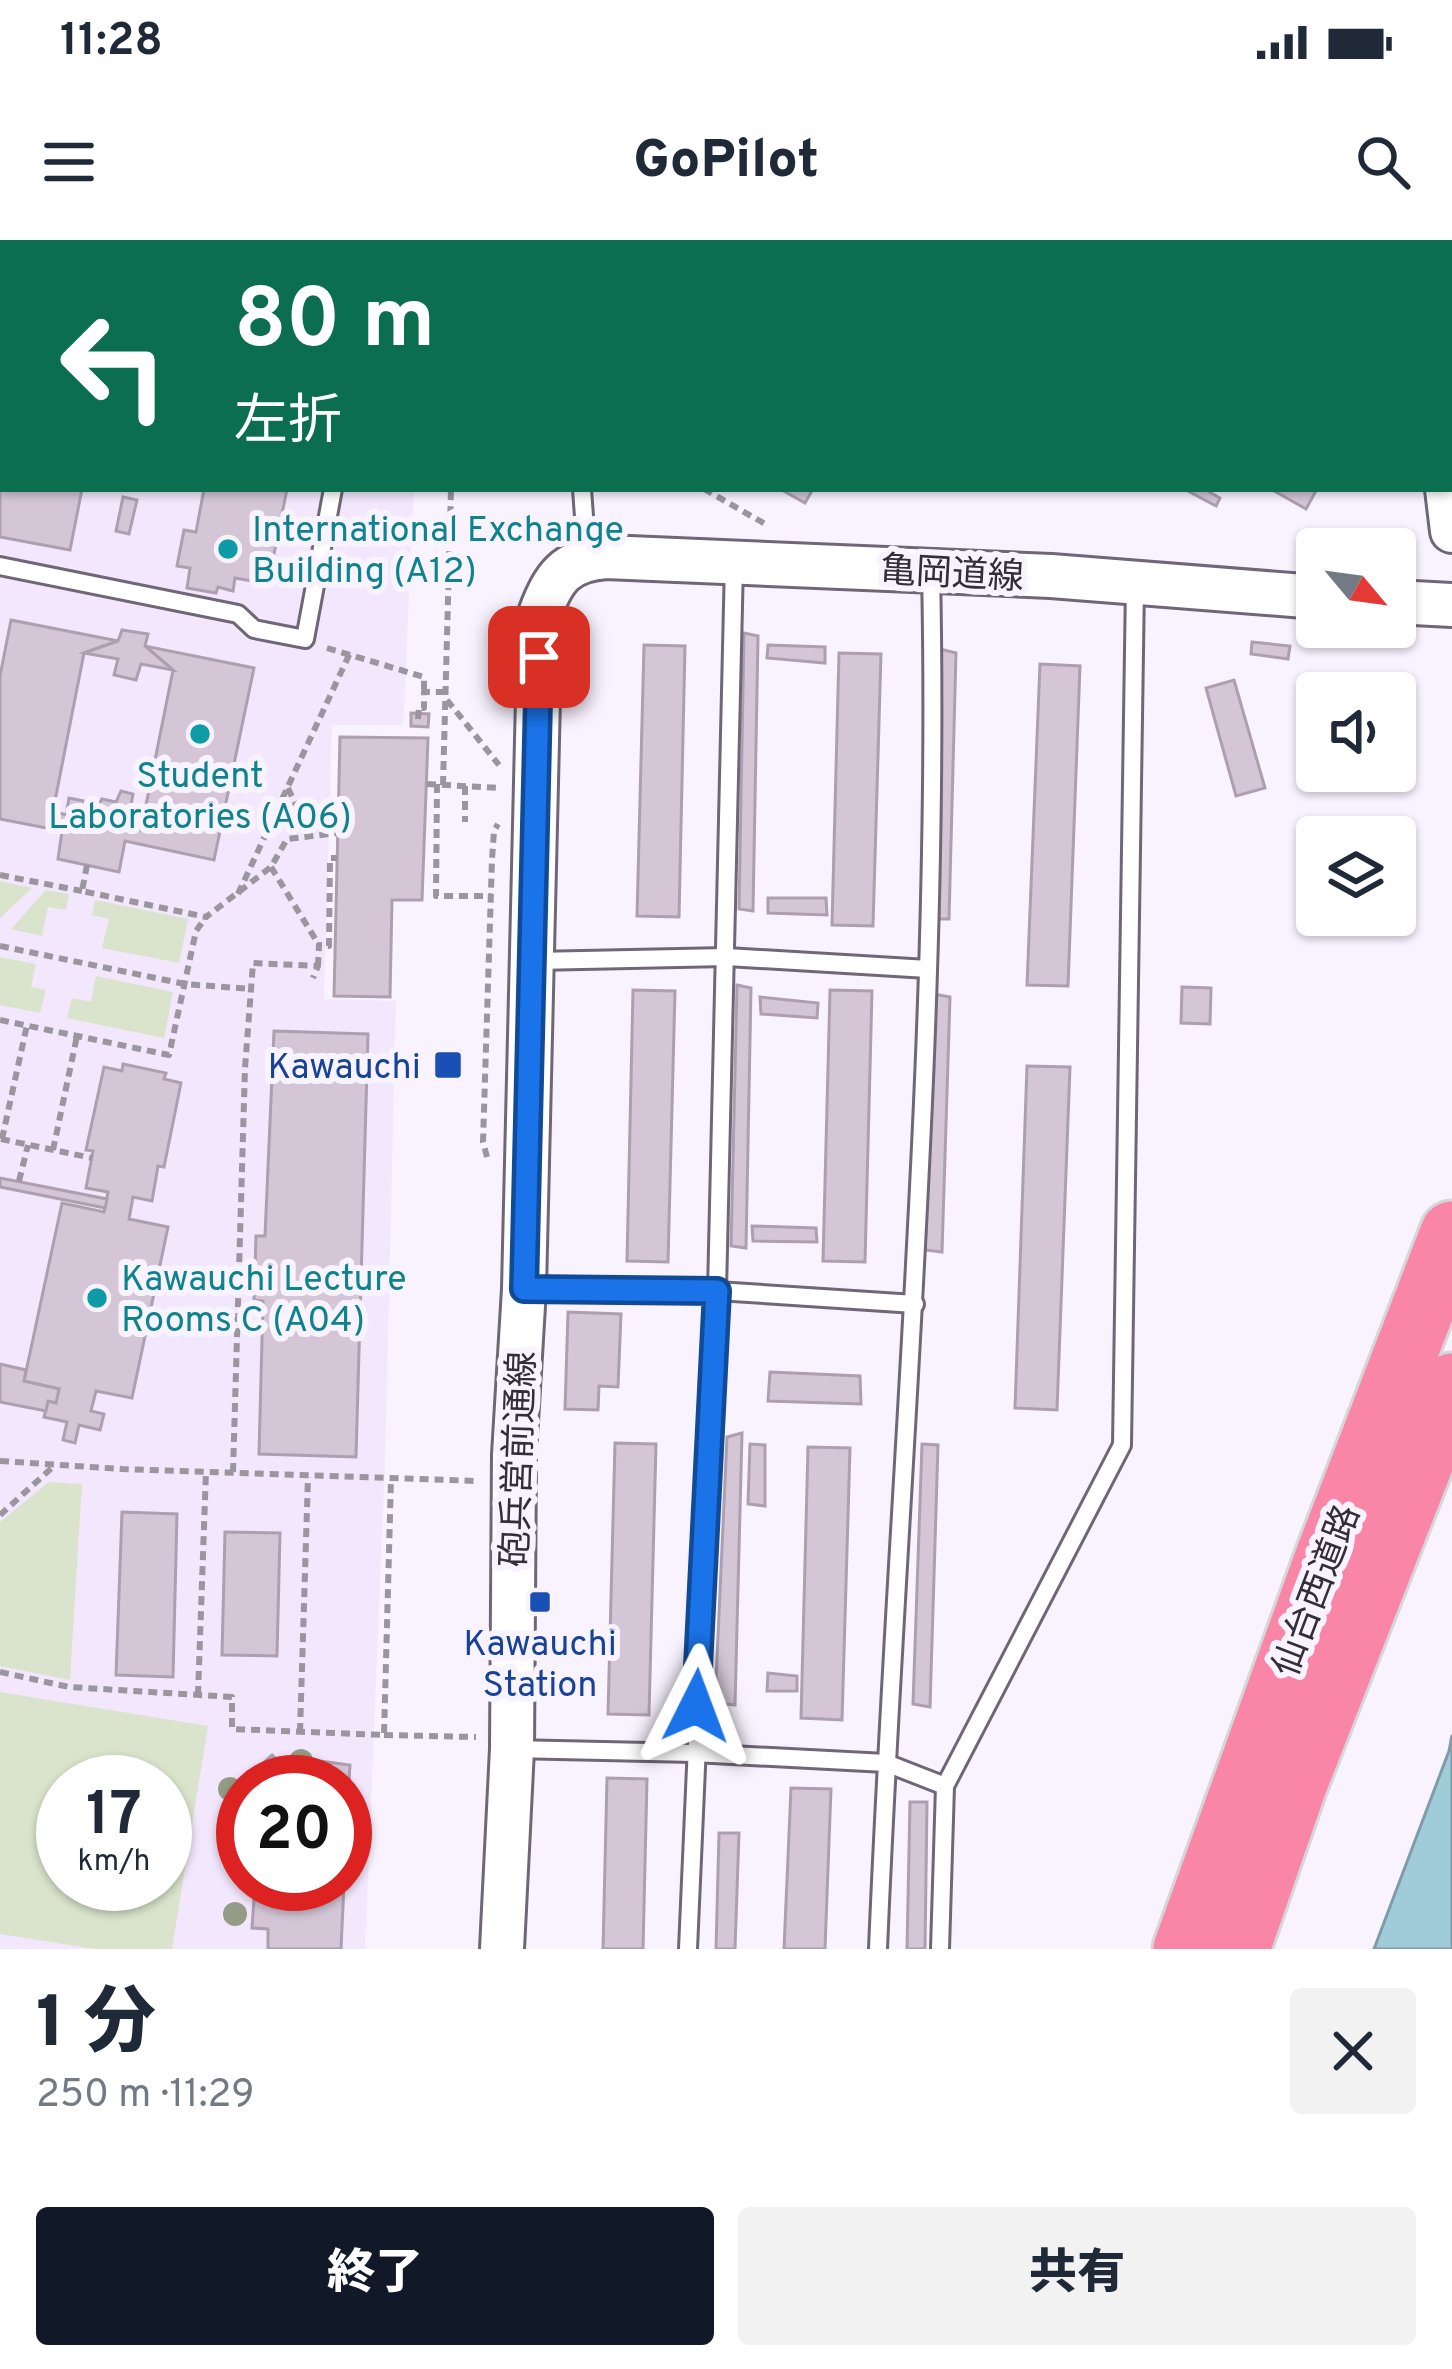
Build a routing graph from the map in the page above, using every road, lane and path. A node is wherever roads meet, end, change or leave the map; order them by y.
1 (332, 492) edge
2 (451, 492) edge
3 (582, 492) edge
4 (709, 492) edge
5 (1447, 492) edge
6 (1452, 531) edge
7 (742, 546) junction
8 (586, 558) junction
9 (0, 566) edge
10 (931, 571) junction
11 (1135, 584) junction
12 (1296, 596) edge
13 (1416, 603) edge
14 (1452, 605) edge
15 (350, 653) dead end
16 (446, 695) junction
17 (418, 719) dead end
18 (494, 758) dead end
19 (427, 784) dead end
20 (440, 784) junction
21 (287, 786) junction
22 (465, 786) junction
23 (499, 788) dead end
24 (502, 818) dead end
25 (465, 822) dead end
26 (338, 833) dead end
27 (309, 834) junction
28 (337, 858) dead end
29 (87, 865) dead end
30 (271, 867) junction
31 (0, 875) edge
32 (82, 891) junction
33 (238, 894) junction
34 (491, 896) junction
35 (206, 916) junction
36 (319, 945) junction
37 (0, 946) edge
38 (727, 957) junction
39 (533, 961) junction
40 (318, 966) junction
41 (928, 968) junction
42 (313, 978) dead end
43 (184, 984) junction
44 (251, 989) junction
45 (0, 1020) edge
46 (27, 1025) junction
47 (77, 1036) junction
48 (1, 1139) edge
49 (28, 1145) junction
50 (53, 1150) junction
51 (92, 1157) dead end
52 (488, 1161) dead end
53 (19, 1181) dead end
54 (1452, 1233) edge
55 (524, 1289) junction
56 (717, 1291) junction
57 (915, 1304) junction
58 (1452, 1385) edge
59 (0, 1461) edge
60 (56, 1464) junction
61 (206, 1471) junction
62 (233, 1472) junction
63 (308, 1476) junction
64 (391, 1479) junction
65 (487, 1482) dead end
66 (0, 1515) edge
67 (0, 1672) edge
68 (198, 1695) junction
69 (300, 1732) junction
70 (384, 1735) junction
71 (495, 1743) junction
72 (694, 1753) junction
73 (886, 1763) junction
74 (945, 1786) junction
75 (502, 1949) edge
76 (688, 1949) edge
77 (878, 1949) edge
78 (940, 1949) edge
79 (1185, 1949) edge
80 (1238, 1949) edge

1 - 9 lane
2 - 16 path
3 - 8 lane
4 - 7 path
5 - 6 street
7 - 8 street, 亀岡道線
7 - 10 street, 亀岡道線
7 - 38 lane
8 - 39 street, 砲兵営前通線
10 - 11 street, 亀岡道線
10 - 41 lane
11 - 12 street, 亀岡道線
11 - 74 lane
13 - 14 street
15 - 21 path
16 - 17 path
16 - 18 path
16 - 20 path
19 - 20 path
20 - 22 path
20 - 34 path
21 - 27 path
21 - 33 path
22 - 23 path
22 - 25 path
24 - 34 path
26 - 27 path
27 - 30 path
28 - 36 path
29 - 32 path
30 - 33 path
30 - 36 path
31 - 32 path
32 - 35 path
33 - 35 path
34 - 52 path
35 - 43 path
36 - 40 path
37 - 43 path
38 - 39 lane
38 - 41 lane
38 - 56 lane
39 - 55 street, 砲兵営前通線
40 - 42 path
40 - 44 path
41 - 57 lane
43 - 44 path
43 - 47 path
44 - 62 path
45 - 46 path
46 - 47 path
46 - 48 path
47 - 50 path
48 - 49 path
49 - 50 path
49 - 53 path
50 - 51 path
54 - 79 highway, 仙台西道路
55 - 56 lane
55 - 71 street, 砲兵営前通線
56 - 57 lane
56 - 72 lane
57 - 73 lane
58 - 80 highway, 仙台西道路
59 - 60 path
60 - 61 path
60 - 66 path
61 - 62 path
61 - 68 path
62 - 63 path
63 - 64 path
63 - 69 path
64 - 65 path
64 - 70 path
67 - 68 path
68 - 69 path
69 - 70 path
70 - 71 path
71 - 72 lane
71 - 75 street, 砲兵営前通線
72 - 73 lane
72 - 76 lane
73 - 74 lane
73 - 77 lane
74 - 78 lane

